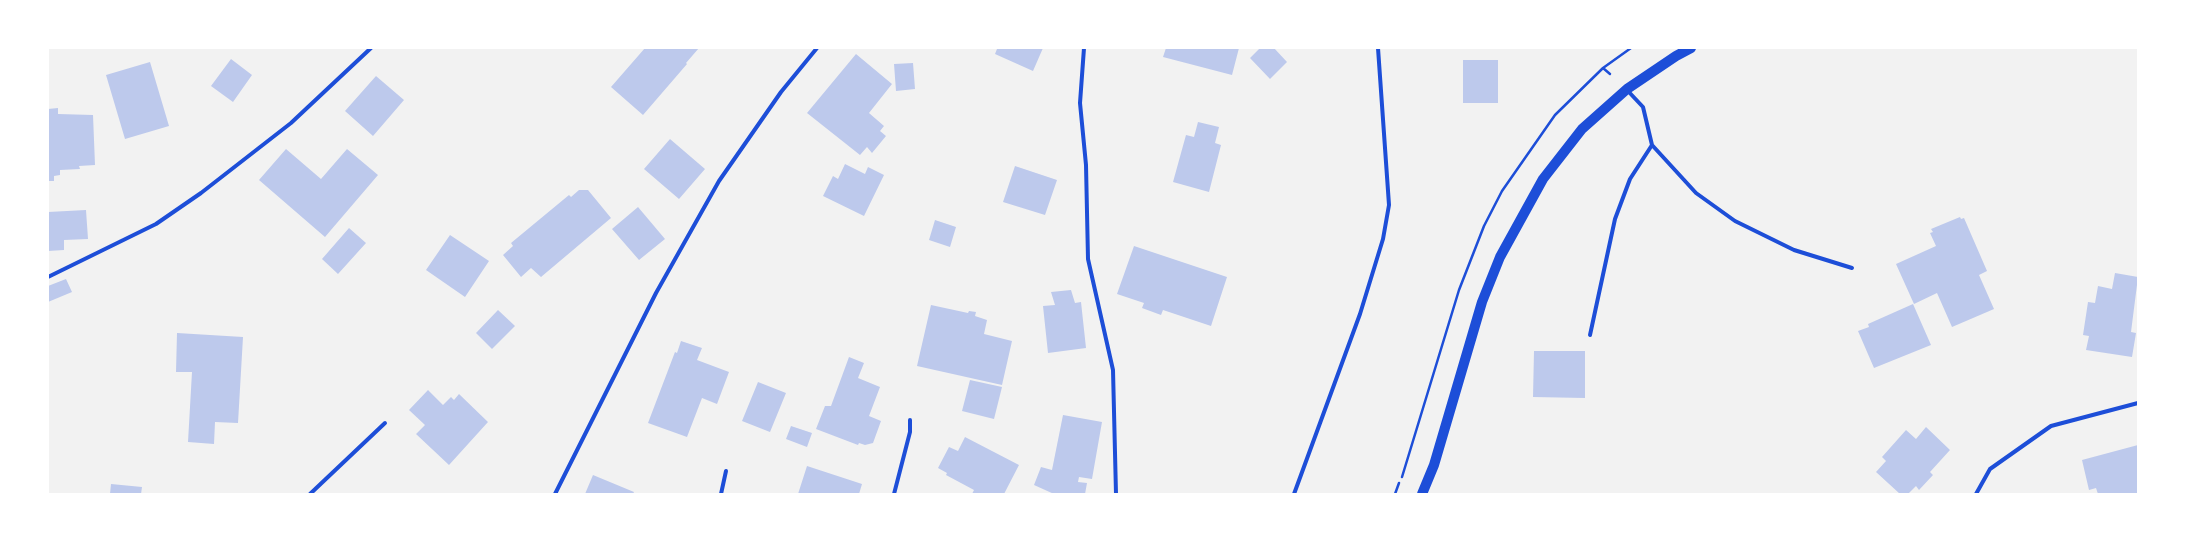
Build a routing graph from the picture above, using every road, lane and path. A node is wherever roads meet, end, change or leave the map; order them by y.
1 (371, 48) edge
2 (818, 48) edge
3 (1084, 48) edge
4 (1378, 48) edge
5 (1692, 48) edge
6 (1627, 89) junction
7 (1652, 145) junction
8 (1852, 268) dead end
9 (48, 277) edge
10 (1590, 335) dead end
11 (2138, 403) edge
12 (910, 420) dead end
13 (385, 423) dead end
14 (726, 471) dead end
15 (310, 494) edge
16 (555, 494) edge
17 (721, 494) edge
18 (894, 494) edge
19 (1116, 494) edge
20 (1294, 494) edge
21 (1422, 494) edge
22 (1976, 494) edge

1 - 9 street
2 - 16 street
3 - 19 street
4 - 20 street
5 - 6 main road
6 - 7 street
6 - 21 main road
7 - 8 street
7 - 10 street
11 - 22 street
12 - 18 street
13 - 15 street
14 - 17 street

